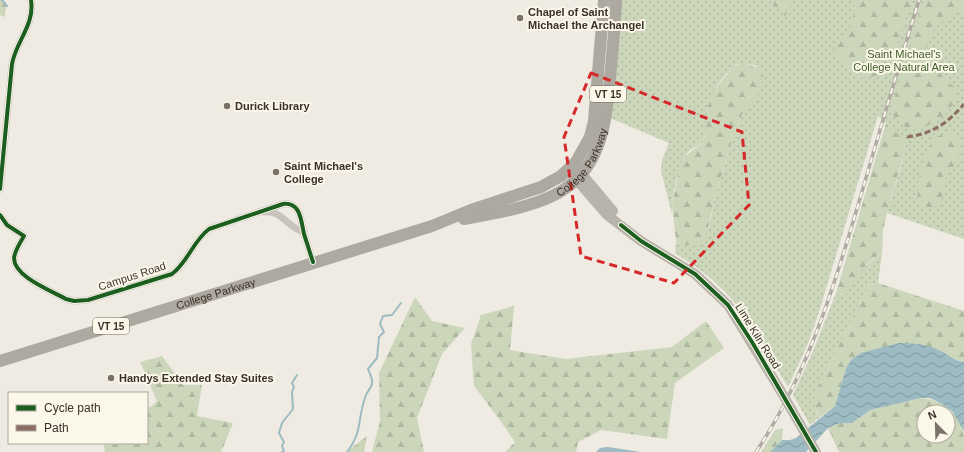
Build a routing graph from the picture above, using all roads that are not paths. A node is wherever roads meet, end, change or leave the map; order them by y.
1 (31, 0) edge
2 (604, 0) edge
3 (616, 0) edge
4 (571, 168) junction
5 (579, 177) junction
6 (0, 188) edge
7 (258, 213) junction
8 (0, 215) edge
9 (432, 226) junction
10 (304, 232) junction
11 (313, 262) junction
12 (0, 361) edge
13 (816, 452) edge

1 - 6 street
2 - 4 main road, College Parkway / VT 15
3 - 5 main road, College Parkway / VT 15
4 - 5 main road, Lime Kiln Road
4 - 9 main road, College Parkway / VT 15
5 - 9 main road, College Parkway / VT 15
5 - 13 main road, Lime Kiln Road, bridge
7 - 8 street, Campus Road
7 - 10 street, Campus Road
7 - 10 street, Campus Road
9 - 11 main road, College Parkway / VT 15
10 - 11 street, Campus Road
11 - 12 main road, College Parkway / VT 15

